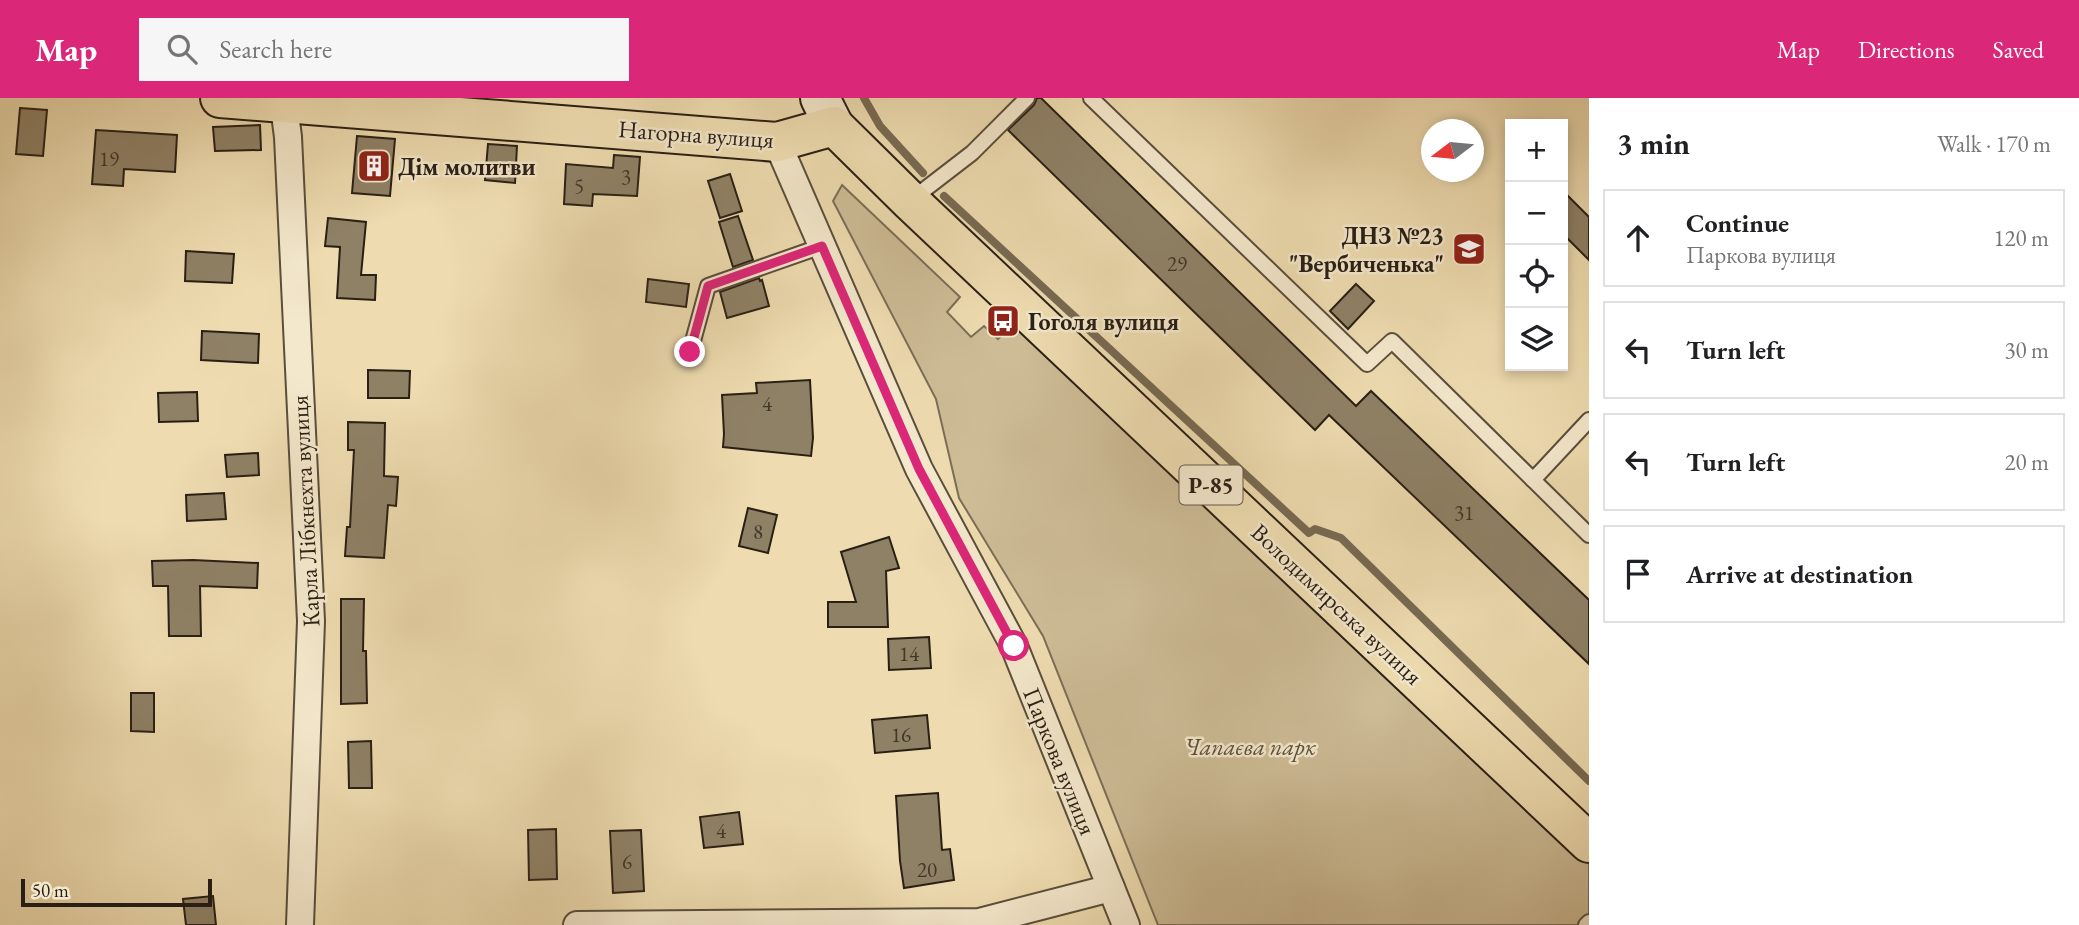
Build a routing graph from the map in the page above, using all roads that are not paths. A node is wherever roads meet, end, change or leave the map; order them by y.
1 (220, 98) edge
2 (1027, 98) edge
3 (1091, 98) edge
4 (284, 101) edge
5 (827, 112) edge
6 (777, 142) junction
7 (910, 201) junction
8 (822, 246) junction
9 (690, 352) dead end
10 (1589, 420) edge
11 (1533, 480) junction
12 (1589, 535) edge
13 (1589, 843) edge
14 (1111, 888) junction
15 (300, 925) edge
16 (577, 925) edge
17 (1126, 925) edge

1 - 4 main road, Нагорна вулиця / Р-85
2 - 7 lane
3 - 11 lane
4 - 6 main road, Нагорна вулиця / Р-85
4 - 15 street, Карла Лібкнехта вулиця
5 - 6 main road, Нагорна вулиця / Р-85
5 - 7 main road, Володимирська вулиця / Р-85
6 - 8 street, Паркова вулиця
7 - 13 main road, Володимирська вулиця / Р-85
8 - 9 lane
8 - 14 street, Паркова вулиця
10 - 11 lane
11 - 12 lane
14 - 16 street
14 - 17 street, Паркова вулиця

